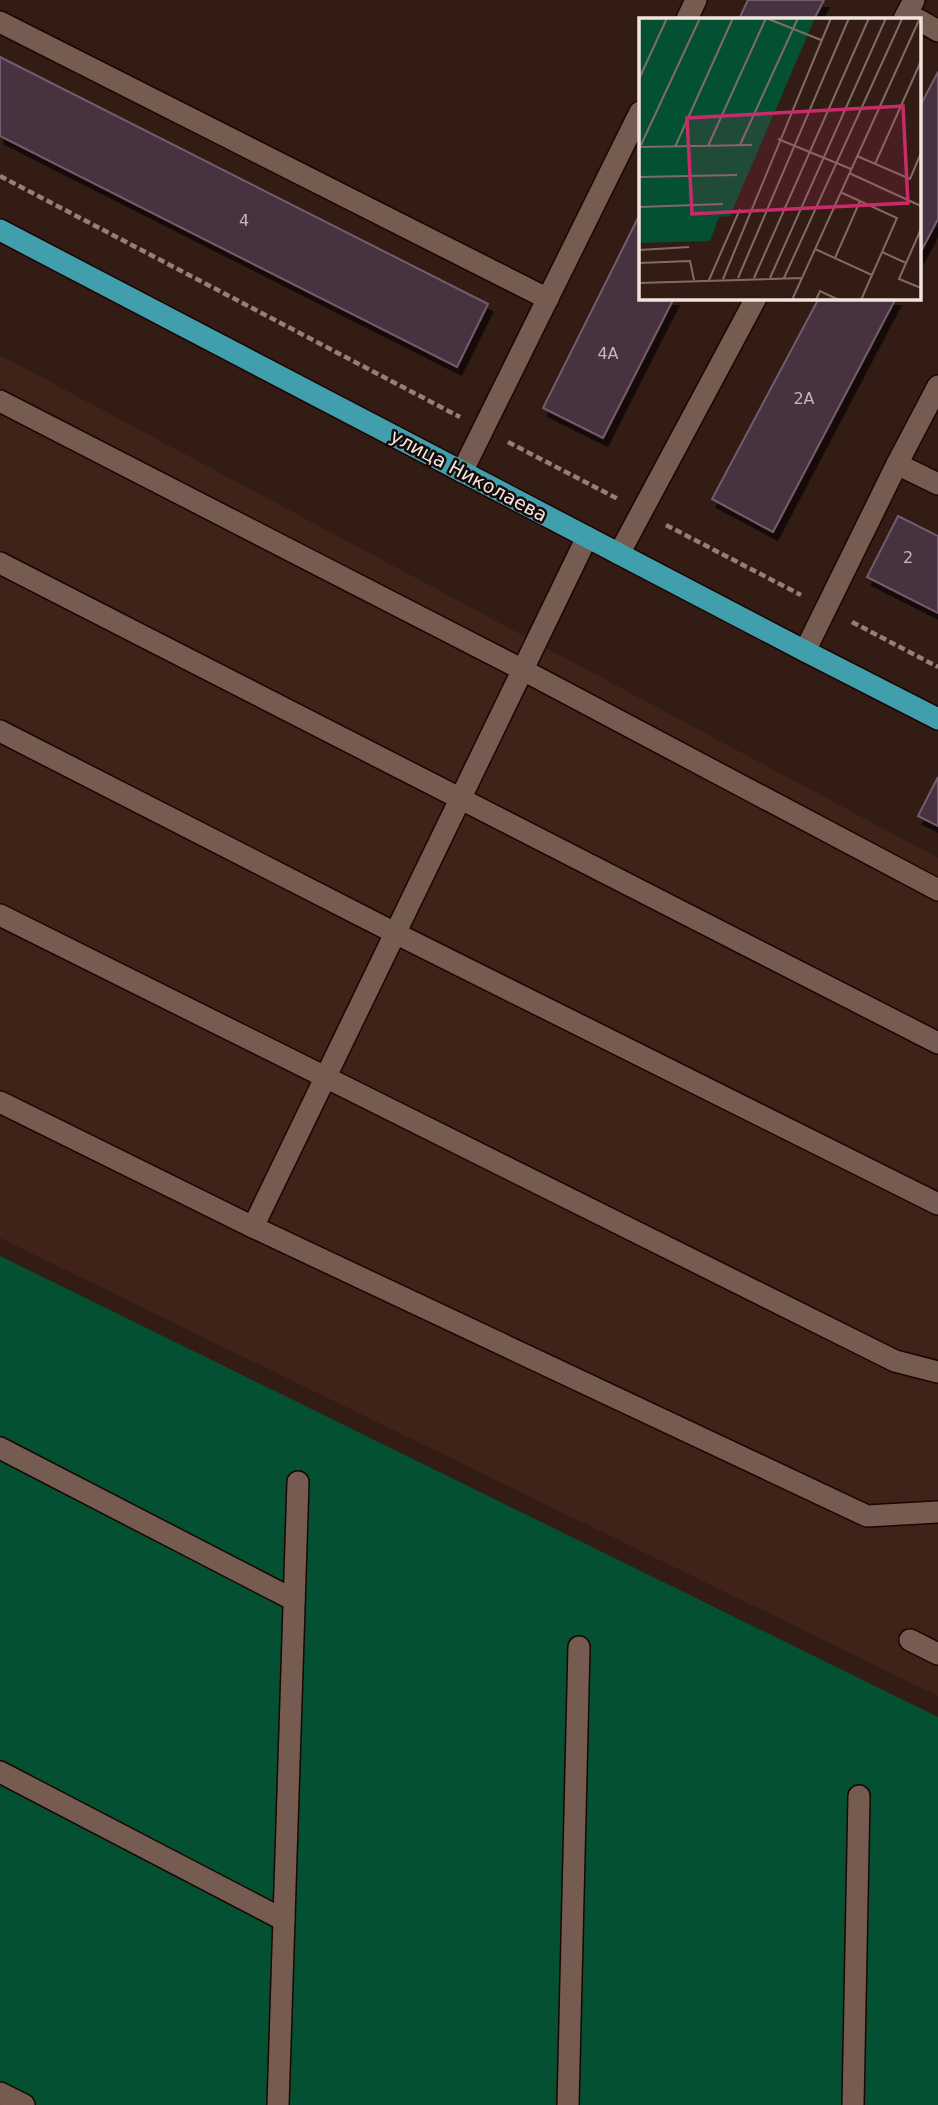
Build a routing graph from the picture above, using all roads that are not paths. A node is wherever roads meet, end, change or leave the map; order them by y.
1 (696, 0) edge
2 (687, 18) edge
3 (920, 20) edge
4 (0, 22) edge
5 (938, 31) edge
6 (639, 114) edge
7 (0, 230) edge
8 (548, 299) junction
9 (754, 299) edge
10 (938, 386) edge
11 (0, 401) edge
12 (897, 464) junction
13 (462, 472) junction
14 (938, 484) edge
15 (587, 537) junction
16 (619, 554) junction
17 (0, 564) edge
18 (805, 652) junction
19 (523, 670) junction
20 (938, 719) edge
21 (0, 732) edge
22 (460, 800) junction
23 (938, 890) edge
24 (0, 915) edge
25 (395, 933) junction
26 (938, 1042) edge
27 (326, 1077) junction
28 (0, 1102) edge
29 (938, 1204) edge
30 (253, 1227) junction
31 (938, 1372) edge
32 (0, 1448) edge
33 (298, 1482) dead end
34 (938, 1512) edge
35 (294, 1600) junction
36 (910, 1640) dead end
37 (579, 1647) dead end
38 (938, 1654) edge
39 (0, 1772) edge
40 (859, 1796) dead end
41 (284, 1920) junction
42 (0, 2093) edge
43 (24, 2105) edge
44 (278, 2105) edge
45 (568, 2105) edge
46 (853, 2105) edge

1 - 2 lane
3 - 5 lane
4 - 8 lane
6 - 8 lane
7 - 13 main road, улица Николаева
8 - 13 lane
9 - 16 lane
10 - 12 lane
11 - 19 lane
12 - 14 lane
12 - 18 lane
13 - 15 main road, улица Николаева
15 - 16 main road, улица Николаева
15 - 19 lane
16 - 18 main road, улица Николаева
17 - 22 lane
18 - 20 main road, улица Николаева
19 - 22 lane
19 - 23 lane
21 - 25 lane
22 - 25 lane
22 - 26 lane
24 - 27 lane
25 - 27 lane
25 - 29 lane
27 - 30 lane
27 - 31 lane
28 - 30 lane
30 - 34 lane
32 - 35 lane
33 - 35 lane
35 - 41 lane
36 - 38 lane
37 - 45 lane
39 - 41 lane
40 - 46 lane
41 - 44 lane
42 - 43 lane

